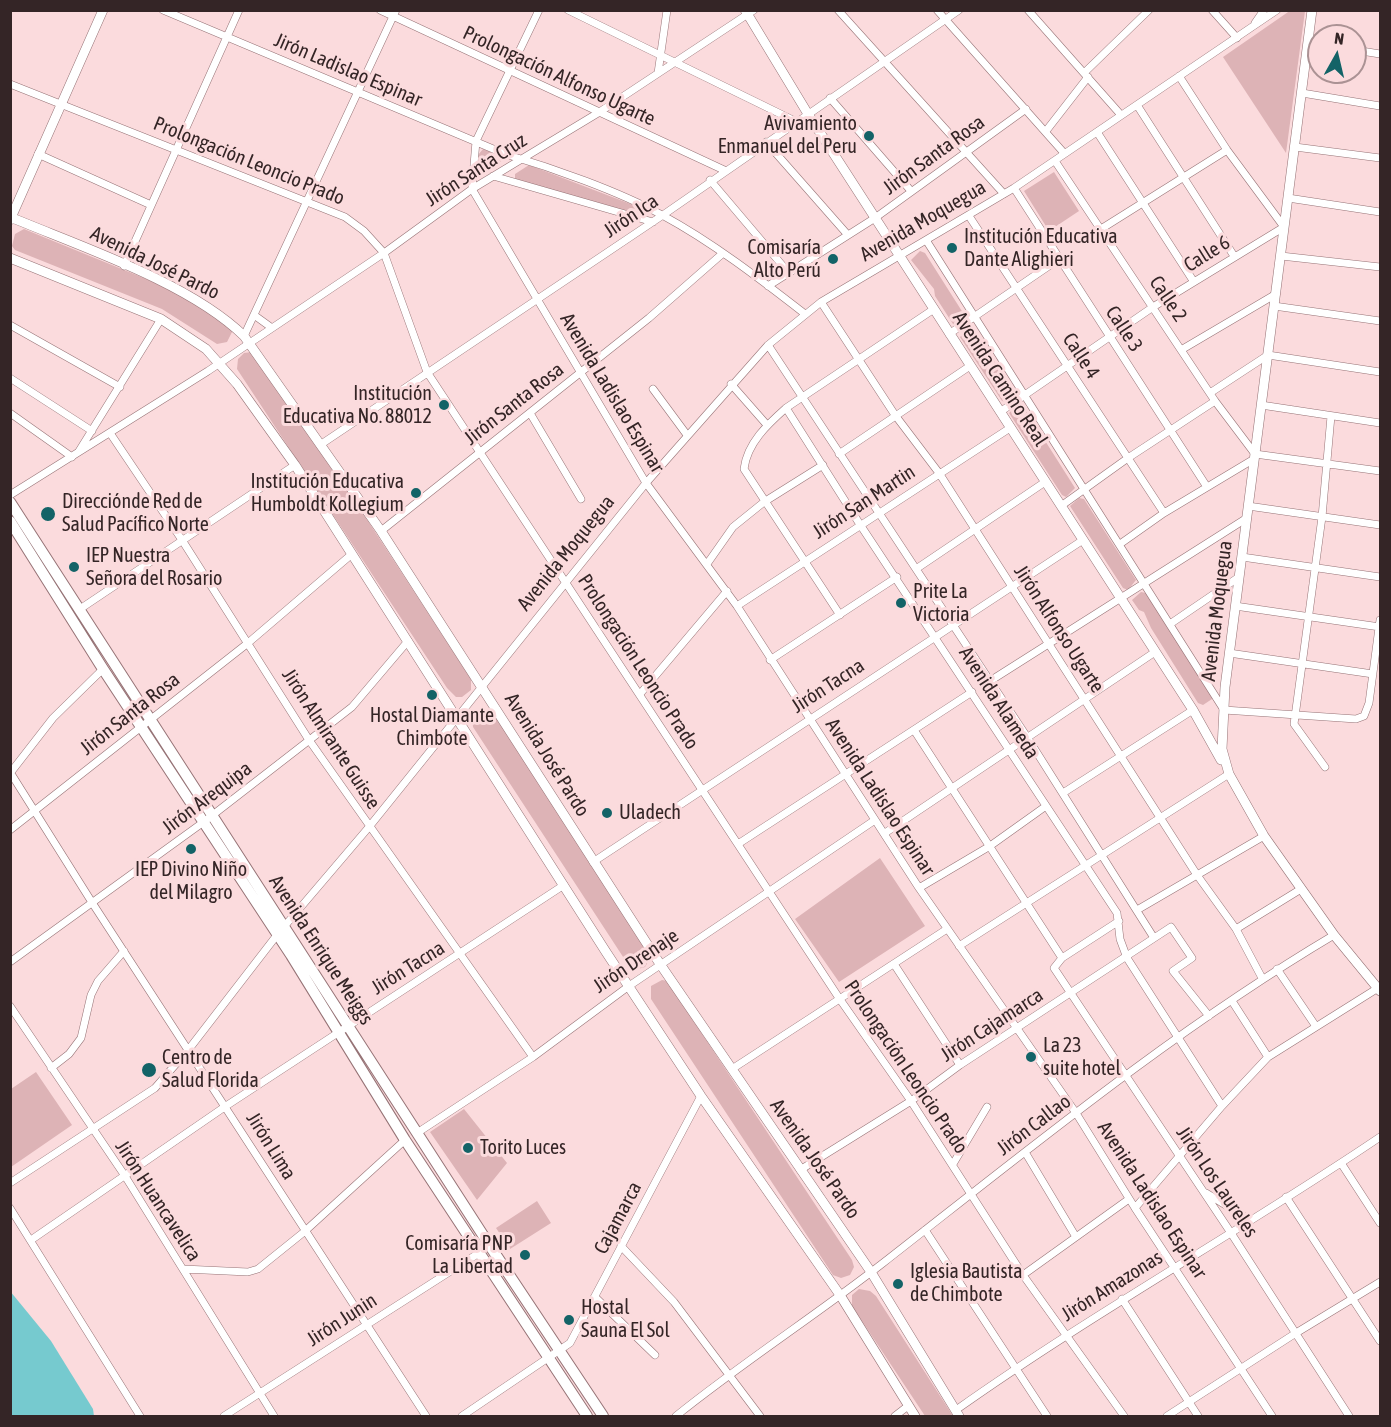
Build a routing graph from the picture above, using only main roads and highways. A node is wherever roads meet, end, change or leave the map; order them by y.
1 (103, 10) edge
2 (1312, 10) edge
3 (749, 12) edge
4 (11, 218) edge
5 (10, 258) edge
6 (10, 502) edge
7 (10, 521) edge
8 (145, 723) junction
9 (1227, 771) junction
10 (281, 930) junction
11 (1379, 990) edge
12 (957, 1413) edge
13 (587, 1416) edge
14 (603, 1416) edge
15 (915, 1416) edge

1 - 4 main road
2 - 9 main road, Avenida Moquegua
3 - 9 main road, Avenida Camino Real
4 - 12 main road, Avenida José Pardo
5 - 15 main road
6 - 8 highway, Avenida Enrique Meiggs
7 - 8 highway, Avenida Enrique Meiggs
8 - 10 highway, Avenida Enrique Meiggs
9 - 11 main road, Avenida Moquegua
10 - 13 highway, Avenida Enrique Meiggs
10 - 14 highway, Avenida Enrique Meiggs

